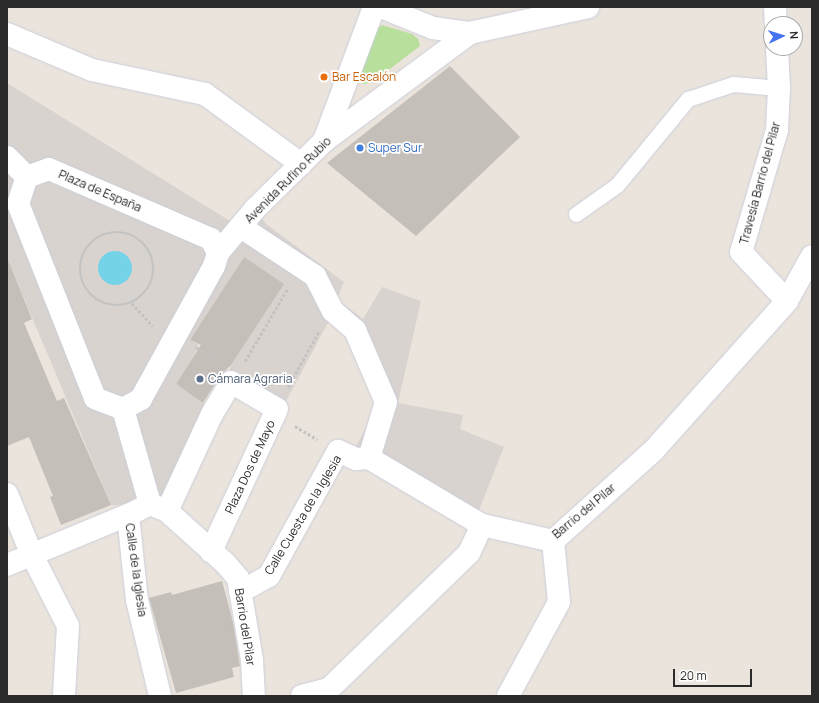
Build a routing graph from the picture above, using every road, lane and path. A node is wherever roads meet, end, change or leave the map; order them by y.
1 (374, 7) edge
2 (382, 7) edge
3 (588, 7) edge
4 (470, 33) junction
5 (7, 34) edge
6 (777, 56) edge
7 (779, 88) junction
8 (324, 141) junction
9 (7, 157) edge
10 (301, 164) junction
11 (27, 177) junction
12 (576, 214) dead end
13 (241, 227) junction
14 (218, 253) junction
15 (812, 256) edge
16 (301, 267) junction
17 (154, 276) joint
18 (787, 301) junction
19 (332, 309) junction
20 (192, 347) dead end
21 (224, 364) dead end
22 (242, 367) dead end
23 (285, 392) dead end
24 (123, 409) junction
25 (274, 414) junction
26 (338, 451) junction
27 (369, 458) junction
28 (7, 494) edge
29 (159, 508) junction
30 (128, 515) junction
31 (482, 526) junction
32 (553, 541) junction
33 (211, 551) junction
34 (32, 555) junction
35 (7, 565) edge
36 (240, 592) junction
37 (64, 696) edge
38 (160, 696) edge
39 (254, 696) edge
40 (302, 696) edge
41 (508, 696) edge

1 - 8 street
2 - 4 street, Avenida Rufino Rubio
3 - 4 street, Avenida Rufino Rubio
4 - 8 street, Avenida Rufino Rubio
5 - 10 street
6 - 7 street, Travesía Barrio del Pilar
7 - 12 lane
7 - 18 street, Travesía Barrio del Pilar
8 - 10 street, Avenida Rufino Rubio
9 - 11 street
10 - 13 street, Avenida Rufino Rubio
11 - 14 street, Plaza de España
11 - 24 street
13 - 14 street, Avenida Rufino Rubio
13 - 16 street
14 - 24 street
15 - 18 street, Barrio del Pilar
16 - 19 street
16 - 22 path
17 - 17 path
18 - 32 street, Barrio del Pilar
19 - 23 path
19 - 27 street
20 - 21 path
24 - 29 street
25 - 26 path
25 - 29 street, Plaza Dos de Mayo
25 - 33 street, Plaza Dos de Mayo
26 - 27 street, Calle Cuesta de la Iglesia
26 - 36 street, Calle Cuesta de la Iglesia
27 - 31 street, Barrio del Pilar
28 - 34 street
29 - 30 street, Calle de la Iglesia
29 - 33 street, Barrio del Pilar
30 - 34 street
30 - 38 street, Calle de la Iglesia
31 - 32 street, Barrio del Pilar
31 - 40 street
32 - 41 street
33 - 36 street, Barrio del Pilar
34 - 35 street
34 - 37 street
36 - 39 street, Barrio del Pilar

